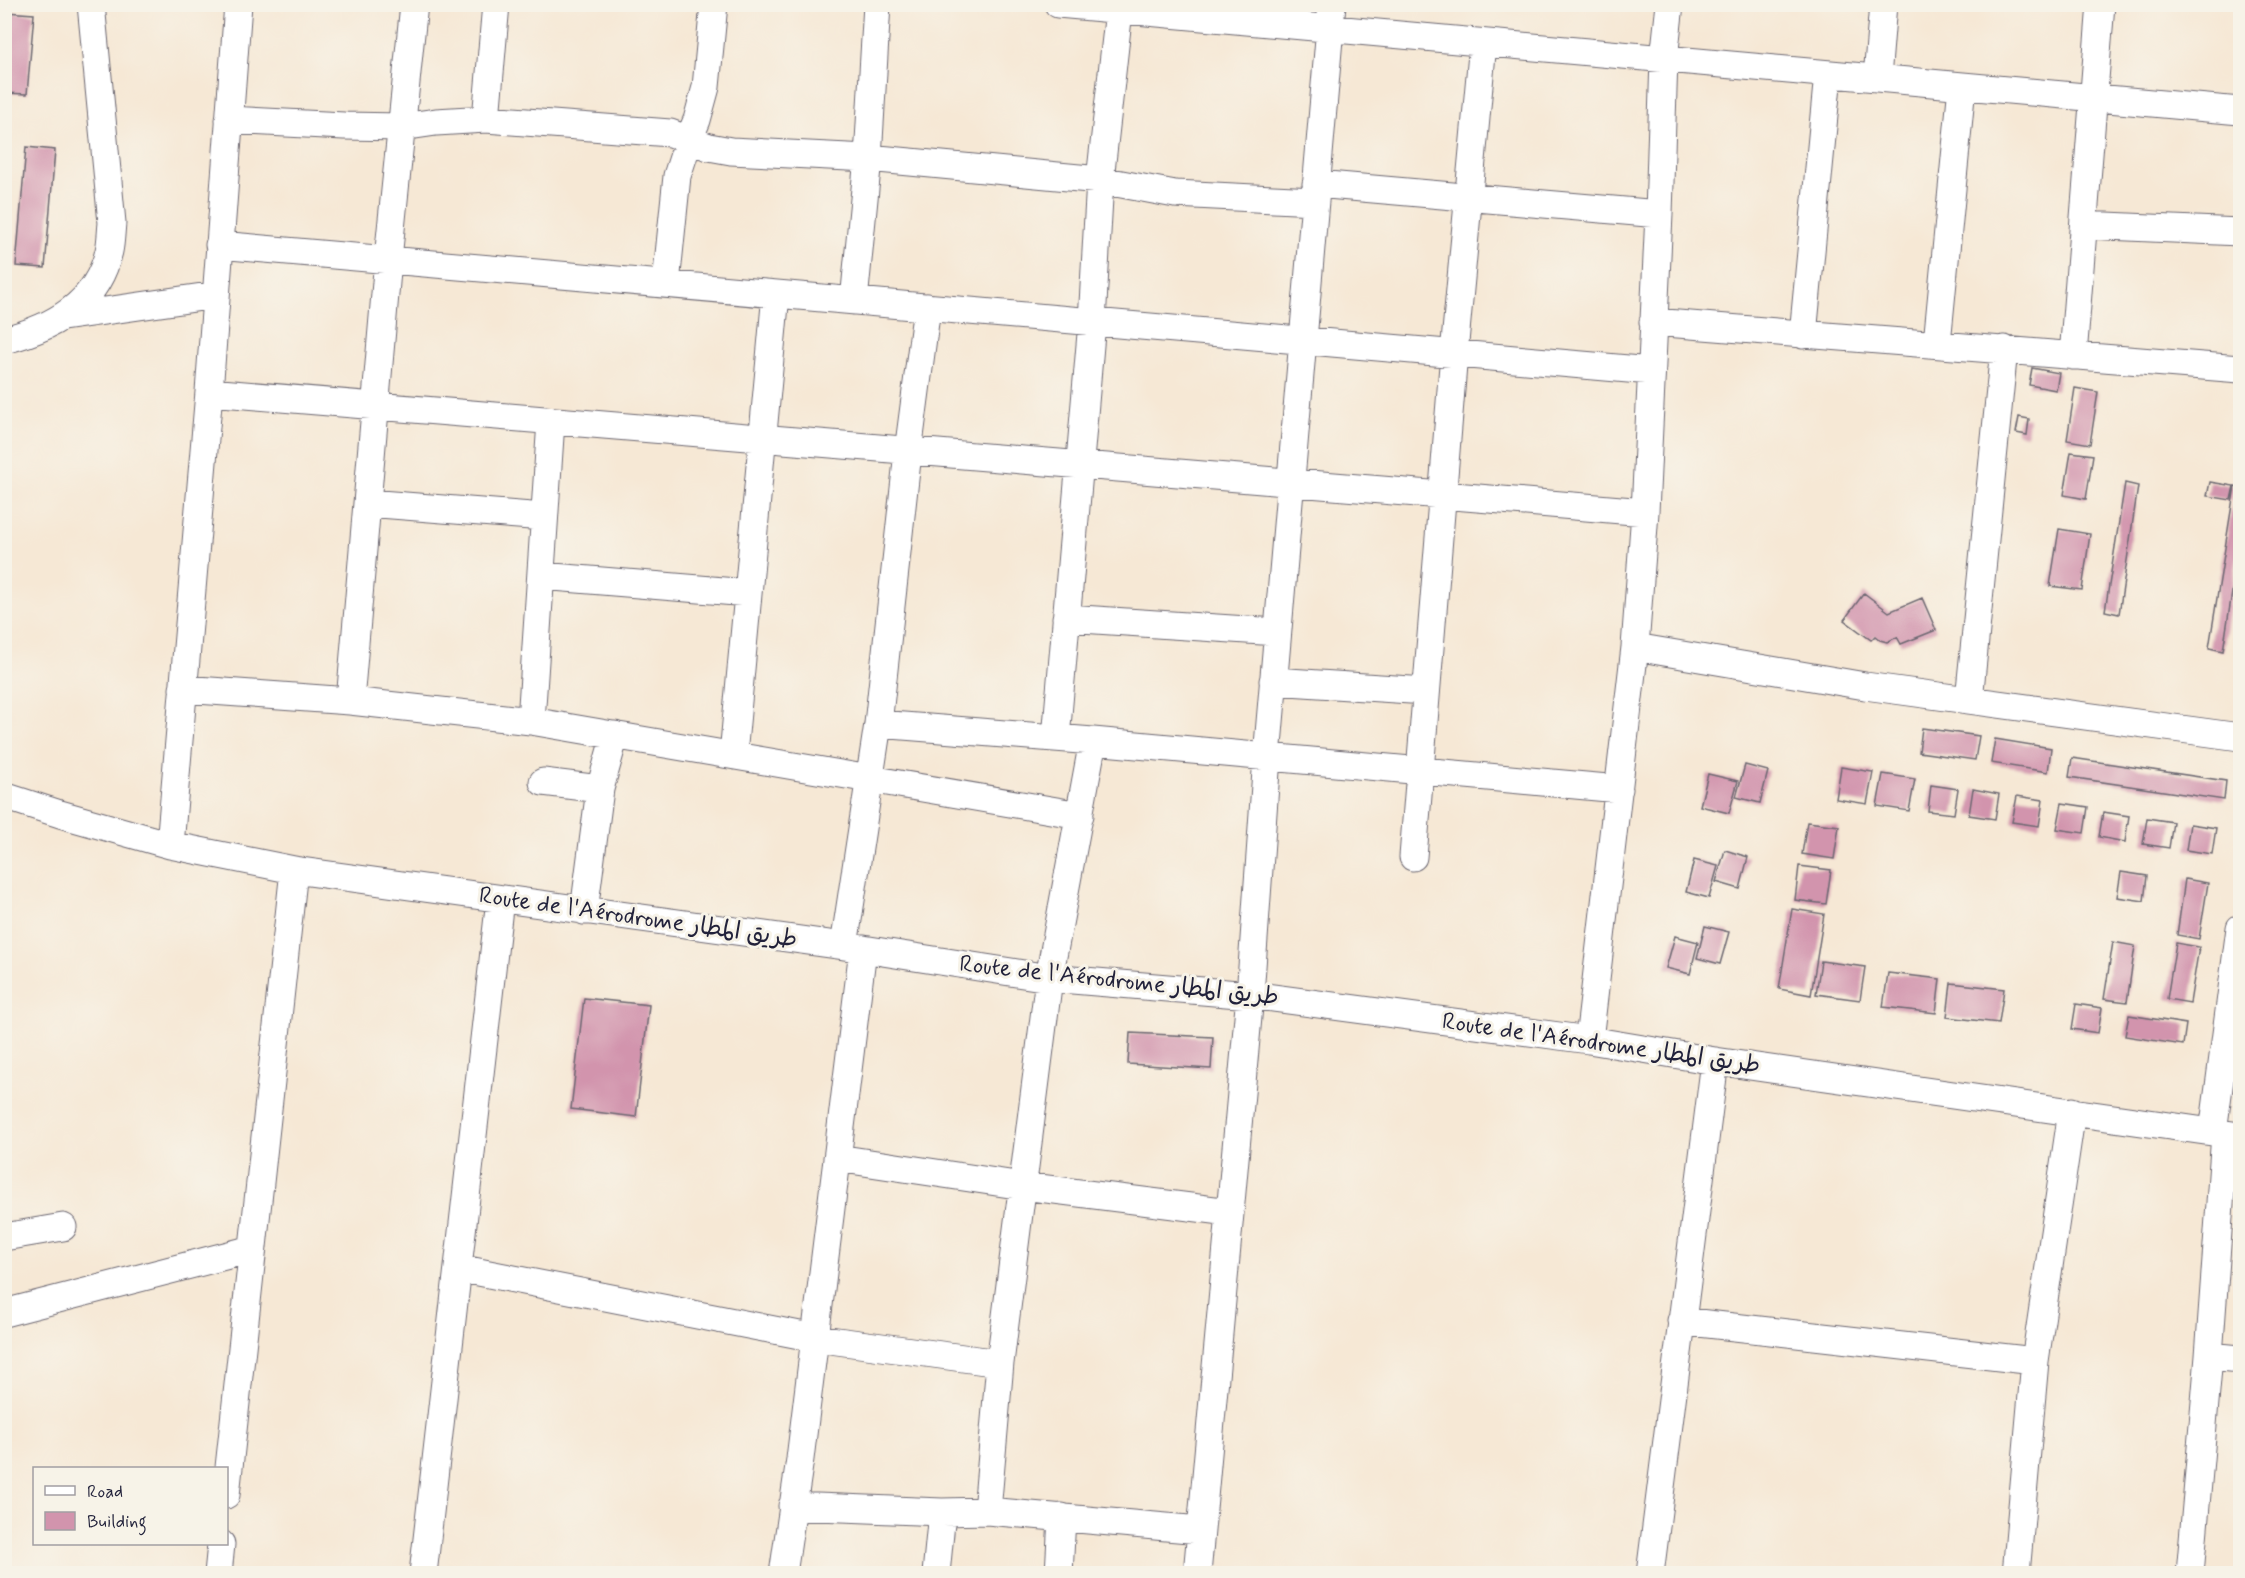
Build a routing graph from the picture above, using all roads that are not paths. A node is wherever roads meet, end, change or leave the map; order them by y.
1 (86, 4) edge
2 (238, 4) edge
3 (414, 4) edge
4 (496, 4) edge
5 (714, 4) edge
6 (877, 4) edge
7 (1058, 4) edge
8 (1670, 4) edge
9 (1883, 4) edge
10 (2101, 4) edge
11 (91, 5) edge
12 (1155, 9) edge
13 (1119, 10) junction
14 (1331, 17) edge
15 (1483, 43) junction
16 (1664, 59) junction
17 (1828, 74) junction
18 (1877, 78) junction
19 (1962, 86) junction
20 (2094, 97) junction
21 (2241, 111) edge
22 (486, 119) junction
23 (229, 120) junction
24 (402, 127) junction
25 (688, 139) junction
26 (868, 158) junction
27 (1100, 180) junction
28 (1316, 192) junction
29 (1469, 197) junction
30 (1659, 214) junction
31 (2084, 225) junction
32 (2241, 232) edge
33 (219, 245) junction
34 (388, 259) junction
35 (666, 284) junction
36 (776, 294) junction
37 (216, 295) junction
38 (854, 301) junction
39 (927, 307) junction
40 (63, 317) junction
41 (1092, 322) junction
42 (1653, 322) junction
43 (1803, 335) junction
44 (1303, 339) junction
45 (4, 340) edge
46 (1937, 343) junction
47 (2004, 349) junction
48 (1454, 353) junction
49 (2073, 356) junction
50 (2241, 369) edge
51 (1651, 371) junction
52 (209, 392) junction
53 (376, 406) junction
54 (551, 421) junction
55 (763, 438) junction
56 (908, 452) junction
57 (1080, 465) junction
58 (1290, 481) junction
59 (1442, 495) junction
60 (368, 503) junction
61 (1645, 512) junction
62 (544, 517) junction
63 (541, 576) junction
64 (748, 593) junction
65 (1066, 618) junction
66 (1277, 632) junction
67 (1635, 647) junction
68 (1273, 681) junction
69 (183, 689) junction
70 (1426, 691) junction
71 (1969, 700) junction
72 (350, 701) junction
73 (531, 721) junction
74 (879, 724) junction
75 (615, 735) junction
76 (2241, 737) edge
77 (1056, 738) junction
78 (1093, 741) junction
79 (733, 755) junction
80 (1267, 757) junction
81 (1420, 772) junction
82 (870, 780) junction
83 (543, 782) dead end
84 (600, 789) junction
85 (1619, 789) junction
86 (4, 796) edge
87 (1080, 815) junction
88 (170, 844) junction
89 (1413, 857) dead end
90 (294, 870) junction
91 (500, 899) junction
92 (584, 911) junction
93 (2241, 928) edge
94 (854, 948) junction
95 (1049, 978) junction
96 (1250, 995) junction
97 (1589, 1040) junction
98 (1715, 1061) junction
99 (2072, 1111) junction
100 (2226, 1134) edge
101 (837, 1158) junction
102 (1023, 1186) junction
103 (1230, 1212) junction
104 (63, 1227) dead end
105 (4, 1237) edge
106 (252, 1249) junction
107 (458, 1268) junction
108 (4, 1313) edge
109 (1681, 1321) junction
110 (815, 1338) junction
111 (2210, 1356) junction
112 (2241, 1359) edge
113 (2035, 1361) junction
114 (1000, 1363) junction
115 (228, 1476) edge
116 (792, 1506) junction
117 (987, 1511) junction
118 (942, 1512) junction
119 (1062, 1517) junction
120 (1200, 1530) junction
121 (221, 1545) edge
122 (218, 1574) edge
123 (423, 1574) edge
124 (783, 1574) edge
125 (936, 1574) edge
126 (1059, 1574) edge
127 (1197, 1574) edge
128 (1650, 1574) edge
129 (2016, 1574) edge
130 (2190, 1574) edge

1 - 11 street
2 - 23 street
3 - 24 street
4 - 22 street
5 - 25 street
6 - 26 street
7 - 13 street
8 - 16 street
9 - 18 street
10 - 20 street
11 - 40 street
12 - 13 street
12 - 14 street
13 - 27 street
14 - 15 street
14 - 28 street
15 - 16 street
15 - 29 street
16 - 17 street
16 - 30 street
17 - 18 street
17 - 43 street
18 - 19 street
19 - 20 street
19 - 46 street
20 - 21 street
20 - 31 street
22 - 24 street
22 - 25 street
23 - 24 street
23 - 33 street
24 - 34 street
25 - 26 street
25 - 35 street
26 - 27 street
26 - 38 street
27 - 28 street
27 - 41 street
28 - 29 street
28 - 44 street
29 - 30 street
29 - 48 street
30 - 42 street
31 - 32 street
31 - 49 street
33 - 34 street
33 - 37 street
34 - 35 street
34 - 53 street
35 - 36 street
36 - 38 street
36 - 55 street
37 - 40 street
37 - 52 street
38 - 39 street
39 - 41 street
39 - 56 street
40 - 45 street
41 - 44 street
41 - 57 street
42 - 43 street
42 - 51 street
43 - 46 street
44 - 48 street
44 - 58 street
46 - 47 street
47 - 49 street
47 - 71 street
48 - 51 street
48 - 59 street
49 - 50 street
51 - 61 street
52 - 53 street
52 - 69 street
53 - 54 street
53 - 60 street
54 - 55 street
54 - 62 street
55 - 56 street
55 - 64 street
56 - 57 street
56 - 74 street
57 - 58 street
57 - 65 street
58 - 59 street
58 - 66 street
59 - 61 street
59 - 70 street
60 - 62 street
60 - 72 street
61 - 67 street
62 - 63 street
63 - 64 street
63 - 73 street
64 - 79 street
65 - 66 street
65 - 77 street
66 - 68 street
67 - 71 street
67 - 85 street
68 - 70 street
68 - 80 street
69 - 72 street
69 - 88 street
70 - 81 street
71 - 76 street
72 - 73 street
73 - 75 street
74 - 77 street
74 - 82 street
75 - 79 street
75 - 84 street
77 - 78 street
78 - 80 street
78 - 87 street
79 - 82 street
80 - 81 street
80 - 96 street
81 - 85 street
81 - 89 street
82 - 87 street
82 - 94 street
83 - 84 street
84 - 92 street
85 - 97 street
86 - 88 street, Route de l'Aérodrome طريق المطار
87 - 95 street
88 - 90 street, Route de l'Aérodrome طريق المطار
90 - 91 street, Route de l'Aérodrome طريق المطار
90 - 106 street
91 - 92 street, Route de l'Aérodrome طريق المطار
91 - 107 street
92 - 94 street, Route de l'Aérodrome طريق المطار
93 - 100 street
94 - 95 street, Route de l'Aérodrome طريق المطار
94 - 101 street
95 - 96 street, Route de l'Aérodrome طريق المطار
95 - 102 street
96 - 97 street, Route de l'Aérodrome طريق المطار
96 - 103 street
97 - 98 street, Route de l'Aérodrome طريق المطار
98 - 99 street, Route de l'Aérodrome طريق المطار
98 - 109 street
99 - 100 street, Route de l'Aérodrome طريق المطار
99 - 113 street
100 - 111 street
101 - 102 street
101 - 110 street
102 - 103 street
102 - 114 street
103 - 120 street
104 - 105 street
106 - 108 street
106 - 115 street
107 - 110 street
107 - 123 street
109 - 113 street
109 - 128 street
110 - 114 street
110 - 116 street
111 - 112 street
111 - 130 street
113 - 129 street
114 - 117 street
116 - 118 street
116 - 124 street
117 - 118 street
117 - 119 street
118 - 125 street
119 - 120 street
119 - 126 street
120 - 127 street
121 - 122 street

